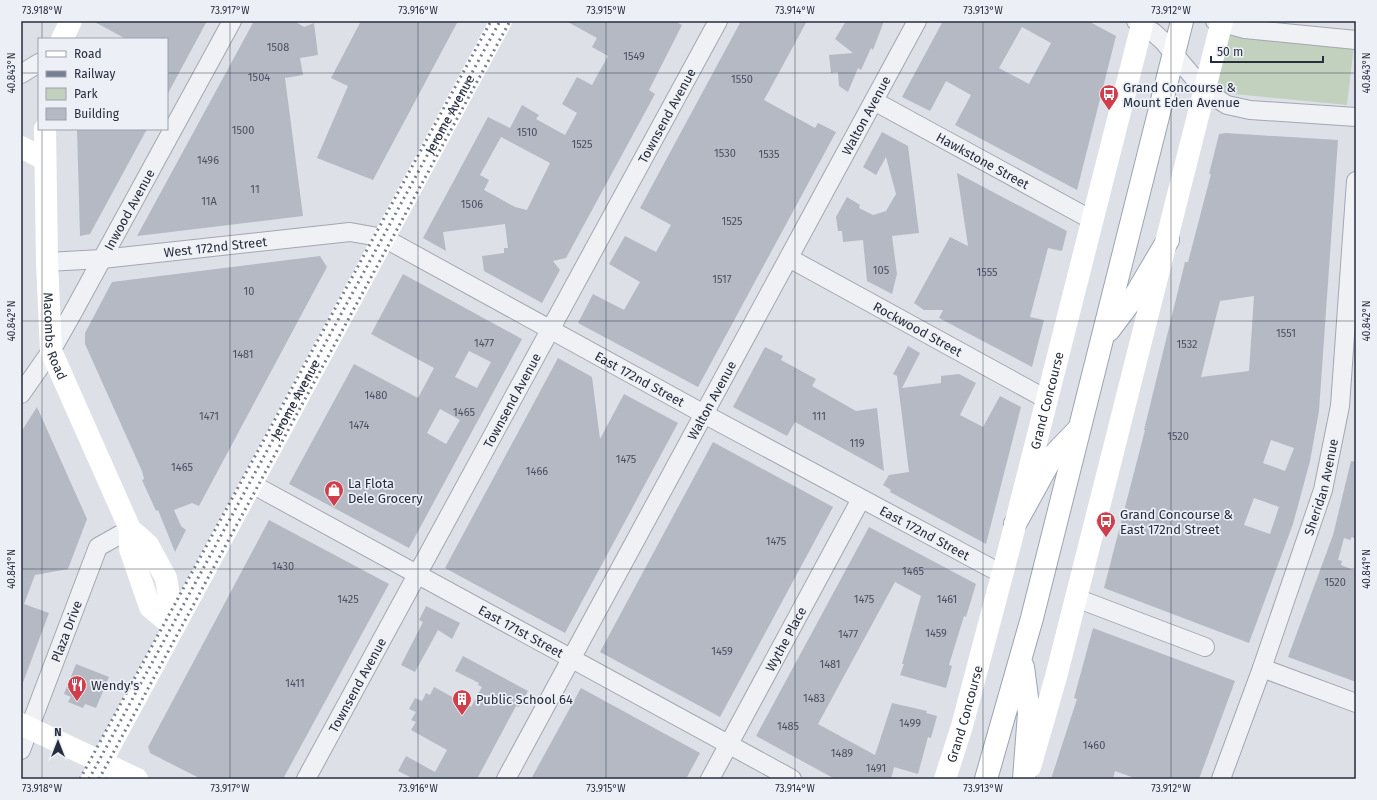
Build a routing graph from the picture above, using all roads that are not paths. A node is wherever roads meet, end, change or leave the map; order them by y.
1 (71, 21) edge
2 (232, 21) edge
3 (501, 21) edge
4 (718, 21) edge
5 (917, 21) edge
6 (1182, 21) edge
7 (1140, 22) edge
8 (1219, 22) edge
9 (62, 38) edge
10 (1356, 40) edge
11 (1174, 53) junction
12 (38, 64) edge
13 (21, 74) edge
14 (1204, 91) junction
15 (874, 101) junction
16 (1356, 117) edge
17 (45, 130) edge
18 (21, 147) edge
19 (44, 159) junction
20 (1356, 181) edge
21 (1092, 220) junction
22 (384, 238) junction
23 (1168, 240) junction
24 (789, 258) junction
25 (102, 259) junction
26 (46, 262) junction
27 (550, 330) junction
28 (1102, 339) junction
29 (51, 351) junction
30 (21, 394) edge
31 (1046, 399) junction
32 (704, 414) junction
33 (1079, 428) junction
34 (250, 483) junction
35 (861, 499) junction
36 (1015, 524) junction
37 (130, 529) junction
38 (1002, 574) junction
39 (418, 576) junction
40 (1076, 598) junction
41 (174, 627) junction
42 (1205, 647) dead end
43 (1022, 656) junction
44 (571, 659) junction
45 (1262, 668) junction
46 (1356, 703) edge
47 (26, 725) edge
48 (728, 745) junction
49 (21, 750) edge
50 (96, 770) edge
51 (137, 779) edge
52 (306, 779) edge
53 (506, 779) edge
54 (710, 779) edge
55 (792, 779) edge
56 (945, 779) edge
57 (986, 779) edge
58 (1025, 779) edge
59 (1221, 779) edge

1 - 9 street
2 - 25 street, Inwood Avenue
3 - 22 street, Jerome Avenue
4 - 27 street, Townsend Avenue
5 - 15 street, Walton Avenue
6 - 11 street
7 - 11 street
7 - 21 street, Grand Concourse
8 - 10 street
8 - 14 street
11 - 14 street
11 - 28 street
12 - 13 street
14 - 16 street
14 - 23 street
15 - 21 street, Hawkstone Street
15 - 24 street, Walton Avenue
17 - 19 street, Macombs Road
18 - 19 street
19 - 26 street, Macombs Road
20 - 45 street, Sheridan Avenue
21 - 31 street, Grand Concourse
22 - 25 street, West 172nd Street
22 - 27 street, East 172nd Street
22 - 34 street, Jerome Avenue
23 - 28 street
23 - 40 street
24 - 31 street, Rockwood Street
24 - 32 street, Walton Avenue
25 - 26 street, West 172nd Street
25 - 29 street, Inwood Avenue
26 - 29 street, Macombs Road
27 - 32 street, East 172nd Street
27 - 39 street, Townsend Avenue
28 - 33 street
29 - 30 street, Inwood Avenue
29 - 37 street, Macombs Road
31 - 36 street, Grand Concourse
32 - 35 street, East 172nd Street
32 - 44 street, Walton Avenue
33 - 36 street
33 - 43 street
34 - 39 street, East 171st Street
34 - 41 street, Jerome Avenue
35 - 38 street, East 172nd Street
35 - 48 street, Wythe Place
36 - 38 street, Grand Concourse
37 - 41 street, Macombs Road
37 - 47 street, Plaza Drive
38 - 56 street, Grand Concourse
39 - 44 street, East 171st Street
39 - 52 street, Townsend Avenue
40 - 42 street
40 - 58 street
41 - 50 street, Jerome Avenue
43 - 57 street
43 - 58 street
44 - 48 street, East 171st Street
44 - 53 street, Walton Avenue
45 - 46 street
45 - 59 street, Sheridan Avenue
47 - 49 street, Plaza Drive
47 - 50 street
48 - 54 street, Wythe Place
48 - 55 street, East 171st Street
50 - 51 street

